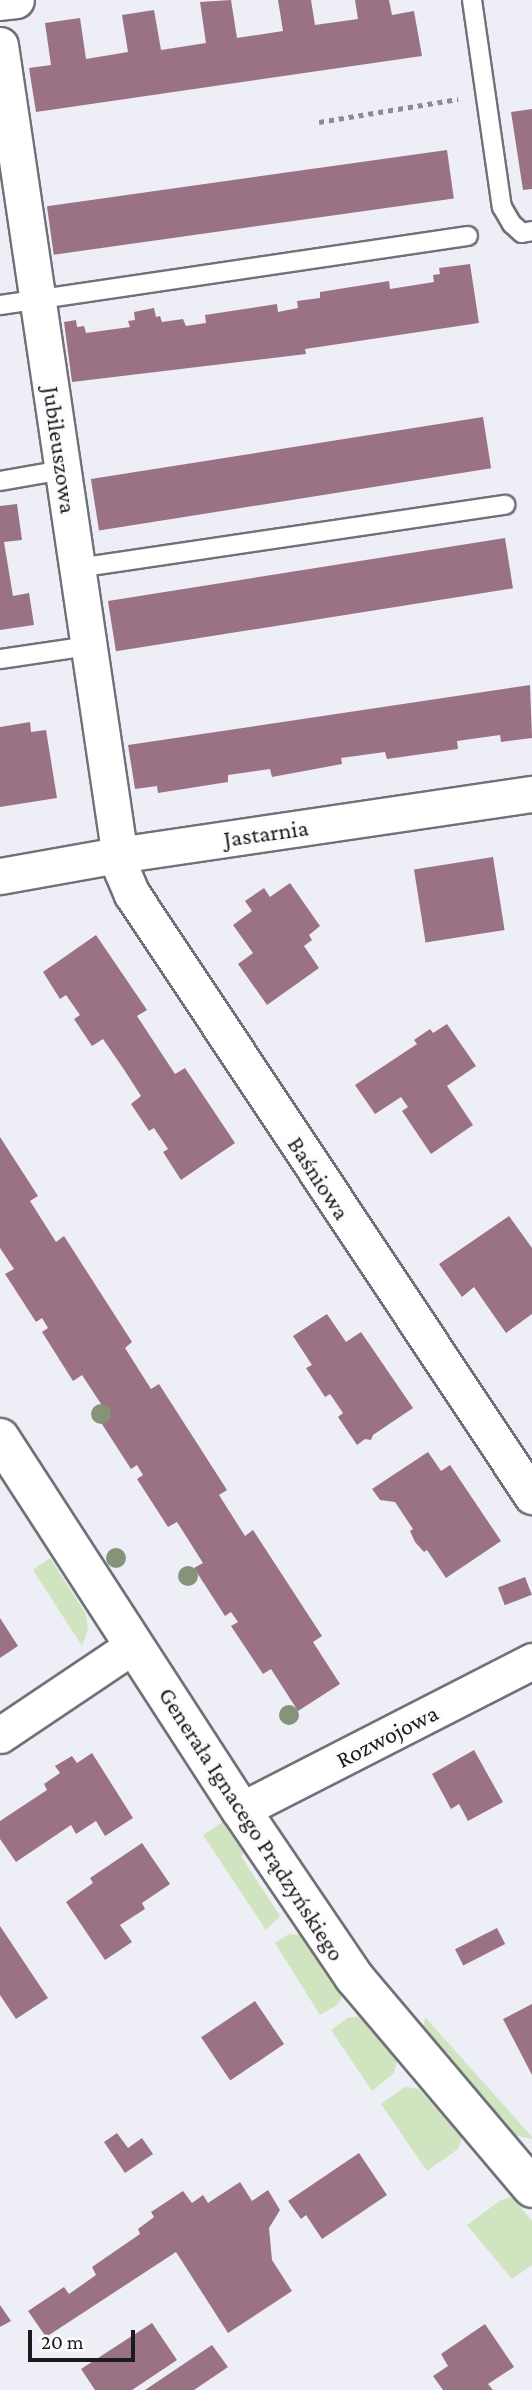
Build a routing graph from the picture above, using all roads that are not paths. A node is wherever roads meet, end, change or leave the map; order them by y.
1 (16, 0) edge
2 (472, 0) edge
3 (0, 2) edge
4 (0, 45) edge
5 (6, 125) edge
6 (532, 231) edge
7 (468, 236) dead end
8 (37, 299) junction
9 (0, 305) edge
10 (63, 470) junction
11 (0, 481) edge
12 (505, 505) dead end
13 (77, 568) junction
14 (89, 646) junction
15 (0, 659) edge
16 (532, 794) edge
17 (118, 855) junction
18 (0, 876) edge
19 (0, 1438) edge
20 (532, 1496) edge
21 (134, 1646) junction
22 (532, 1661) edge
23 (0, 1735) edge
24 (241, 1810) junction
25 (528, 2177) edge

1 - 3 street
2 - 6 lane
4 - 5 street, Jubileuszowa
5 - 8 street, Jubileuszowa
7 - 8 lane
8 - 9 lane
8 - 10 street, Jubileuszowa
10 - 11 lane
10 - 13 street, Jubileuszowa
12 - 13 lane
13 - 14 street, Jubileuszowa
14 - 15 lane
14 - 17 street, Jubileuszowa
16 - 17 street, Jastarnia
17 - 18 street, Jastarnia
17 - 20 street, Baśniowa
19 - 21 street, Generała Ignacego Prądzyńskiego
21 - 23 street
21 - 24 street, Generała Ignacego Prądzyńskiego
22 - 24 street, Rozwojowa
24 - 25 street, Generała Ignacego Prądzyńskiego

